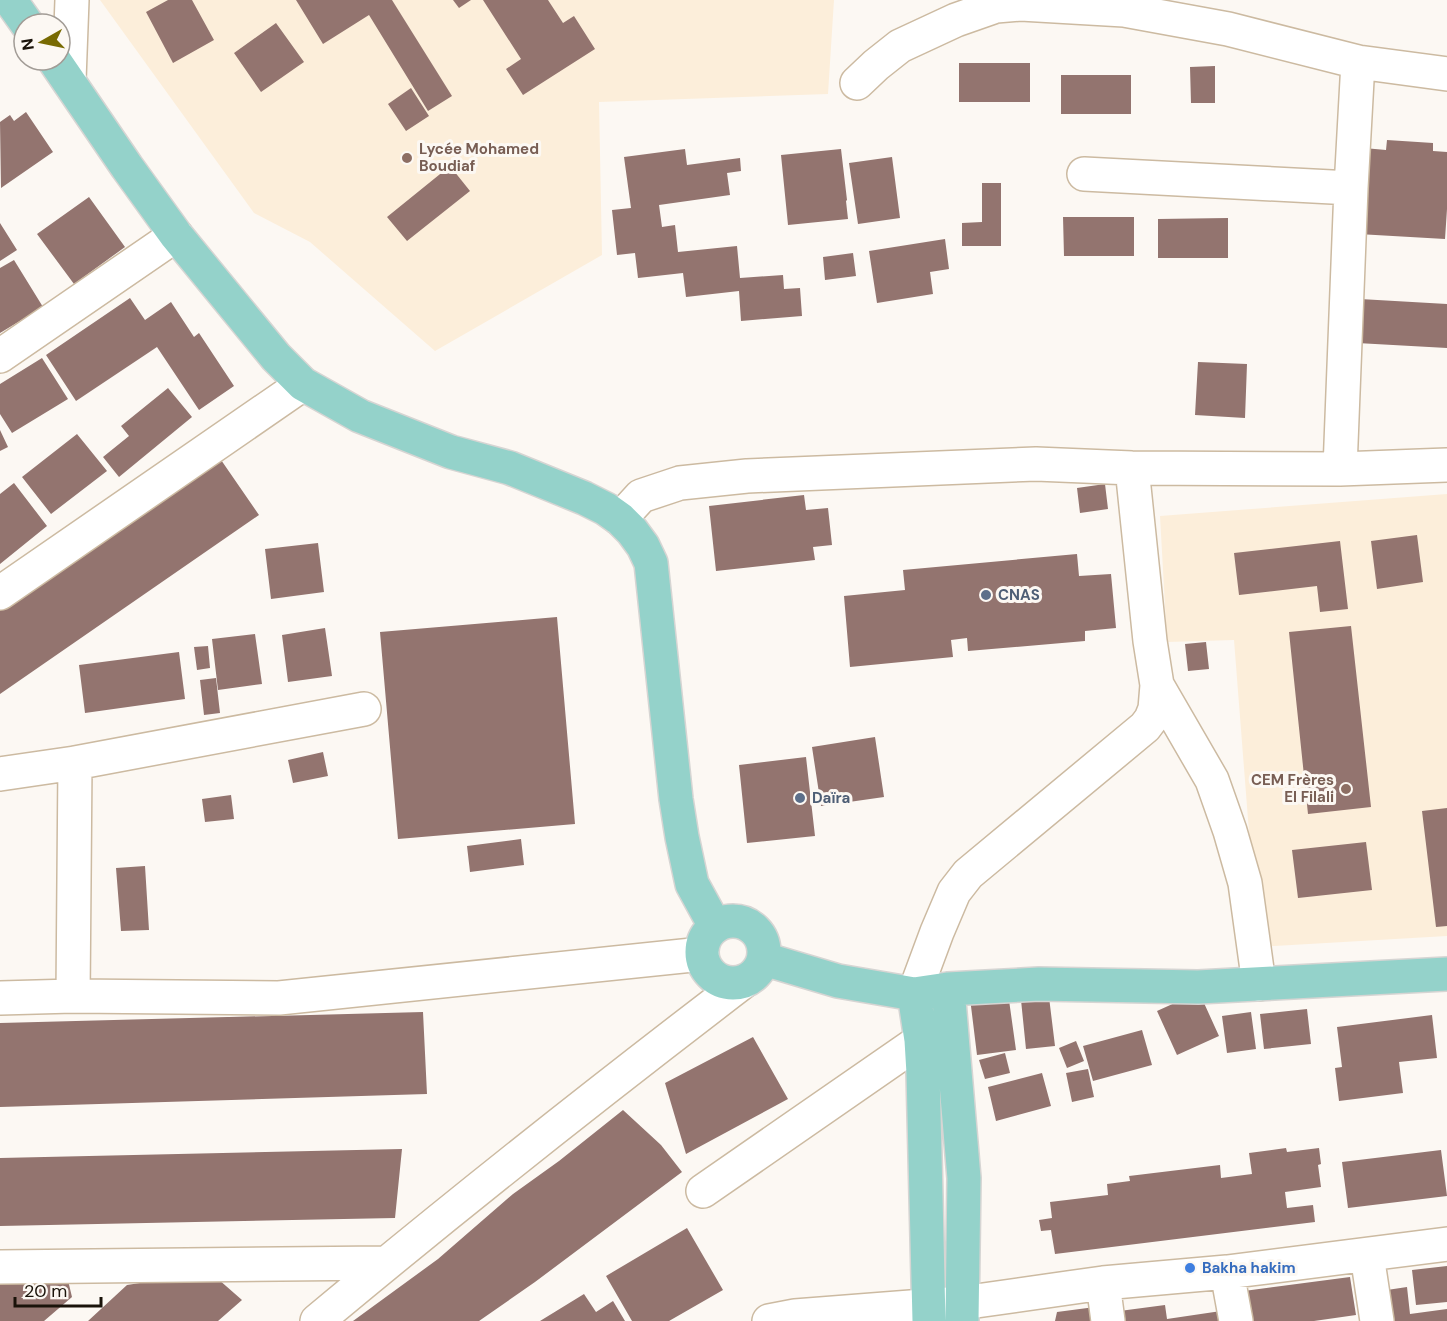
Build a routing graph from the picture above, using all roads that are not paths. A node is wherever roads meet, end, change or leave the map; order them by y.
1 (1124, 5) edge
2 (1358, 62) junction
3 (62, 72) edge
4 (1447, 74) edge
5 (857, 83) dead end
6 (1084, 174) dead end
7 (1351, 188) junction
8 (176, 235) junction
9 (0, 356) edge
10 (303, 384) junction
11 (1447, 465) edge
12 (1132, 468) junction
13 (1340, 469) junction
14 (620, 519) junction
15 (0, 593) edge
16 (1157, 686) junction
17 (364, 709) dead end
18 (75, 764) junction
19 (0, 774) edge
20 (937, 932) junction
21 (708, 940) junction
22 (754, 971) junction
23 (1447, 974) edge
24 (1259, 984) junction
25 (948, 989) junction
26 (914, 994) junction
27 (73, 996) junction
28 (0, 998) edge
29 (921, 1040) junction
30 (703, 1191) dead end
31 (1447, 1244) edge
32 (1367, 1255) junction
33 (386, 1263) junction
34 (0, 1267) edge
35 (1227, 1272) junction
36 (1103, 1283) junction
37 (962, 1312) edge
38 (929, 1313) edge
39 (317, 1321) edge
40 (769, 1321) edge
41 (1108, 1321) edge
42 (1236, 1321) edge
43 (1377, 1321) edge

1 - 2 street
1 - 5 street
2 - 4 street
2 - 7 street
3 - 8 main road
6 - 7 street
7 - 13 street
8 - 9 street
8 - 10 main road
10 - 14 main road
10 - 15 street
11 - 13 street
12 - 13 street
12 - 14 street
12 - 16 street
14 - 21 main road
16 - 20 street
16 - 24 street
17 - 18 street
18 - 19 street
18 - 27 street
20 - 25 street
20 - 26 street
21 - 22 main road
21 - 22 main road
21 - 27 street
22 - 26 main road
22 - 33 street
23 - 24 main road
24 - 25 main road
25 - 26 main road
25 - 37 main road
26 - 29 main road
27 - 28 street
29 - 30 street
29 - 38 main road
31 - 32 street
32 - 35 street
32 - 43 street
33 - 34 street
33 - 39 street
35 - 36 street
35 - 42 street
36 - 37 street
36 - 41 street
37 - 38 street
38 - 40 street

